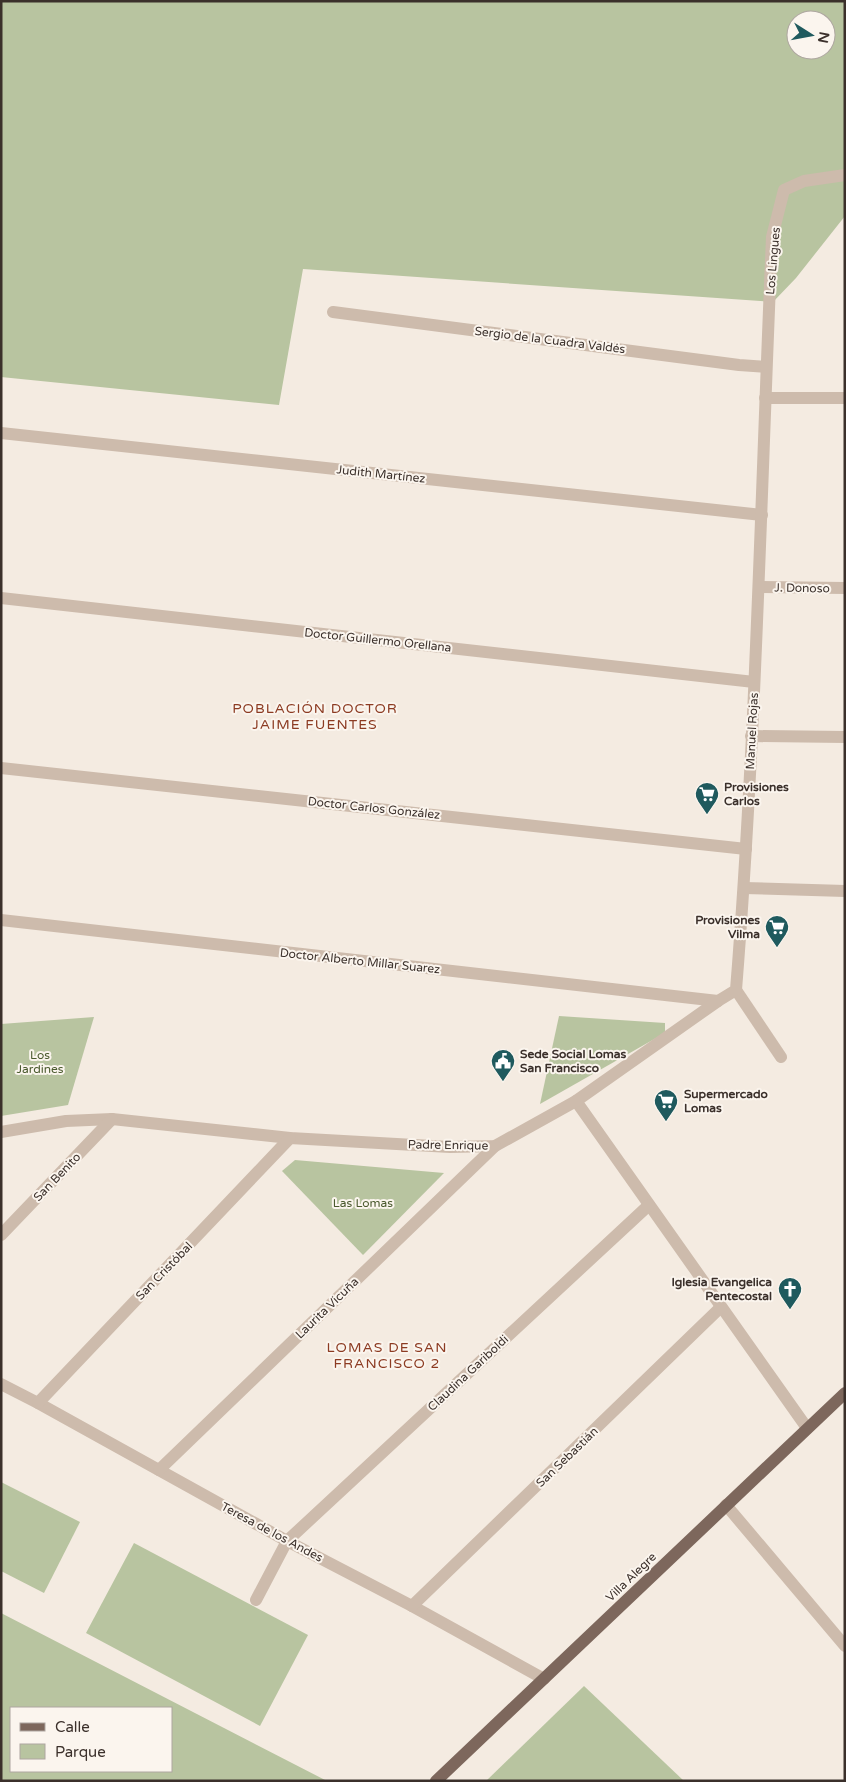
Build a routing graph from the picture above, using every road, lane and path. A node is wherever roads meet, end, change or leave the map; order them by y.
1 (845, 174) edge
2 (333, 312) dead end
3 (766, 367) junction
4 (765, 398) junction
5 (845, 398) edge
6 (1, 433) edge
7 (762, 515) junction
8 (758, 587) junction
9 (845, 588) edge
10 (1, 598) edge
11 (754, 682) junction
12 (752, 736) junction
13 (845, 736) edge
14 (1, 768) edge
15 (746, 849) junction
16 (744, 888) junction
17 (845, 890) edge
18 (1, 920) edge
19 (736, 990) junction
20 (718, 1001) junction
21 (780, 1057) dead end
22 (576, 1101) junction
23 (112, 1119) junction
24 (1, 1132) edge
25 (290, 1138) junction
26 (495, 1146) junction
27 (649, 1205) junction
28 (1, 1235) edge
29 (721, 1307) junction
30 (1, 1384) edge
31 (845, 1393) edge
32 (38, 1403) junction
33 (807, 1428) junction
34 (158, 1470) junction
35 (726, 1505) junction
36 (287, 1541) junction
37 (256, 1600) dead end
38 (412, 1606) junction
39 (845, 1646) edge
40 (544, 1679) junction
41 (436, 1781) edge

1 - 3 street, Los Lingues
2 - 3 street, Sergio de la Cuadra Valdés
3 - 4 street, Manuel Rojas
4 - 5 street
4 - 7 street, Manuel Rojas
6 - 7 street, Judith Martínez
7 - 8 street, Manuel Rojas
8 - 9 street, J. Donoso
8 - 11 street, Manuel Rojas
10 - 11 street, Doctor Guillermo Orellana
11 - 12 street, Manuel Rojas
12 - 13 street
12 - 15 street, Manuel Rojas
14 - 15 street, Doctor Carlos González
15 - 16 street, Manuel Rojas
16 - 17 street
16 - 19 street, Manuel Rojas
18 - 20 street, Doctor Alberto Millar Suarez
19 - 20 street
19 - 21 street
20 - 22 street
22 - 26 street, Padre Enrique
22 - 27 street
23 - 24 street, Padre Enrique
23 - 25 street, Padre Enrique
23 - 28 street, San Benito
25 - 26 street, Padre Enrique
25 - 32 street, San Cristóbal
26 - 34 street, Laurita Vicuña
27 - 29 street
27 - 36 street, Claudina Gariboldi
29 - 33 street
29 - 38 street, San Sebastián
30 - 32 street, Teresa de los Andes
31 - 33 main road, Villa Alegre
32 - 34 street, Teresa de los Andes
33 - 35 main road, Villa Alegre
34 - 36 street, Teresa de los Andes
35 - 39 street
35 - 40 main road, Villa Alegre
36 - 37 street, Claudina Gariboldi
36 - 38 street, Teresa de los Andes
38 - 40 street, Teresa de los Andes
40 - 41 main road, Villa Alegre

